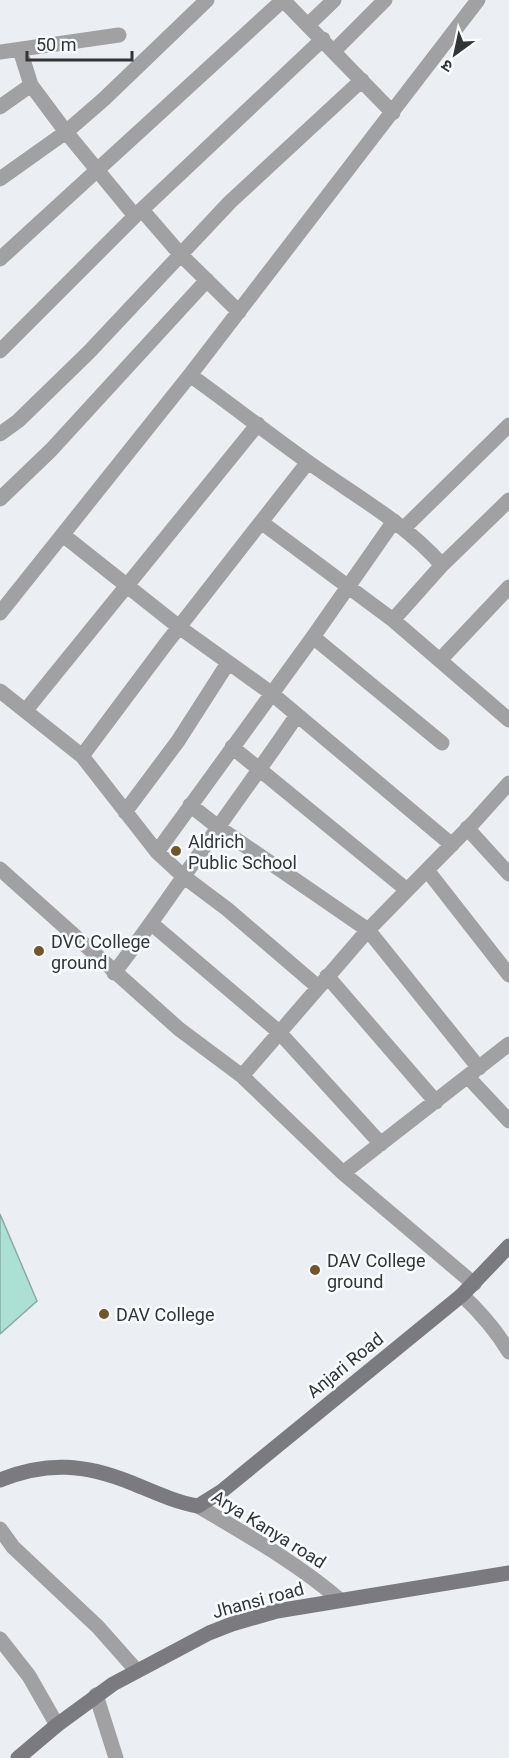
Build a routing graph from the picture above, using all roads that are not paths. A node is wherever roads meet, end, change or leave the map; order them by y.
1 (207, 0) edge
2 (283, 0) edge
3 (334, 0) edge
4 (385, 0) edge
5 (478, 0) edge
6 (308, 25) junction
7 (119, 35) dead end
8 (323, 39) junction
9 (21, 50) junction
10 (334, 51) junction
11 (0, 52) edge
12 (362, 80) junction
13 (31, 85) junction
14 (0, 107) edge
15 (393, 113) junction
16 (66, 132) junction
17 (99, 170) junction
18 (0, 179) edge
19 (139, 213) junction
20 (180, 254) junction
21 (0, 259) edge
22 (207, 280) junction
23 (239, 312) junction
24 (0, 351) edge
25 (190, 375) junction
26 (258, 424) junction
27 (509, 425) edge
28 (0, 434) edge
29 (308, 462) junction
30 (0, 499) edge
31 (509, 500) edge
32 (261, 522) junction
33 (399, 525) junction
34 (63, 535) junction
35 (442, 565) junction
36 (126, 587) junction
37 (348, 587) junction
38 (509, 587) edge
39 (0, 614) edge
40 (393, 620) junction
41 (179, 627) junction
42 (313, 637) junction
43 (440, 660) junction
44 (228, 663) junction
45 (0, 691) edge
46 (271, 693) junction
47 (26, 710) junction
48 (297, 715) junction
49 (509, 720) edge
50 (442, 743) dead end
51 (232, 747) junction
52 (82, 756) junction
53 (261, 770) junction
54 (509, 783) edge
55 (190, 805) junction
56 (125, 812) junction
57 (218, 827) junction
58 (467, 828) junction
59 (452, 844) junction
60 (157, 852) junction
61 (0, 869) edge
62 (427, 870) junction
63 (509, 874) edge
64 (183, 876) junction
65 (408, 890) junction
66 (152, 924) junction
67 (368, 930) junction
68 (114, 973) junction
69 (509, 975) edge
70 (323, 982) junction
71 (279, 1032) junction
72 (509, 1044) edge
73 (474, 1072) junction
74 (242, 1076) junction
75 (436, 1102) junction
76 (509, 1121) edge
77 (381, 1144) junction
78 (343, 1173) junction
79 (509, 1246) edge
80 (468, 1289) junction
81 (509, 1352) edge
82 (0, 1480) edge
83 (198, 1506) junction
84 (0, 1529) edge
85 (509, 1573) edge
86 (340, 1600) junction
87 (0, 1639) edge
88 (137, 1671) junction
89 (96, 1695) junction
90 (57, 1725) junction
91 (18, 1758) edge
92 (116, 1758) edge

1 - 16 street
2 - 6 street
2 - 17 street
3 - 6 street
4 - 10 street
5 - 15 street
6 - 8 street
7 - 9 street
8 - 10 street
8 - 19 street
9 - 11 street
9 - 13 street
10 - 12 street
12 - 15 street
12 - 20 street
13 - 14 street
13 - 16 street
15 - 23 street
16 - 17 street
16 - 18 street
17 - 19 street
17 - 21 street
19 - 20 street
19 - 24 street
20 - 22 street
20 - 28 street
22 - 23 street
22 - 30 street
23 - 25 street
25 - 26 street
25 - 34 street
26 - 29 street
26 - 36 street
27 - 33 street
29 - 32 street
29 - 33 street
31 - 35 street
32 - 37 street
32 - 41 street
33 - 35 street
33 - 37 street
34 - 36 street
34 - 39 street
35 - 40 street
36 - 41 street
36 - 47 street
37 - 40 street
37 - 42 street
38 - 43 street
40 - 43 street
41 - 44 street
41 - 52 street
42 - 46 street
42 - 50 street
43 - 49 street
44 - 46 street
44 - 56 street
45 - 47 street
46 - 48 street
46 - 51 street
47 - 52 street
48 - 53 street
48 - 59 street
51 - 53 street
51 - 55 street
52 - 56 street
53 - 57 street
53 - 65 street
54 - 58 street
55 - 57 street
55 - 60 street
56 - 60 street
57 - 64 street
57 - 67 street
58 - 59 street
58 - 63 street
59 - 62 street
60 - 64 street
61 - 68 street
62 - 65 street
62 - 69 street
64 - 66 street
64 - 70 street
65 - 67 street
66 - 68 street
66 - 71 street
67 - 70 street
67 - 73 street
68 - 74 street
70 - 71 street
70 - 75 street
71 - 74 street
71 - 77 street
72 - 73 street
73 - 75 street
73 - 76 street
74 - 78 street
75 - 77 street
77 - 78 street
78 - 80 street
79 - 80 street, Anjari Road
80 - 81 street
80 - 83 street, Anjari Road
82 - 83 street, Arya Kanya road
83 - 86 street, Arya Kanya road
84 - 88 street
85 - 86 street, Jhansi road
86 - 88 street, Jhansi road
87 - 90 street
88 - 89 street, Jhansi road
89 - 90 street, Jhansi road
89 - 92 street
90 - 91 street, Jhansi road

